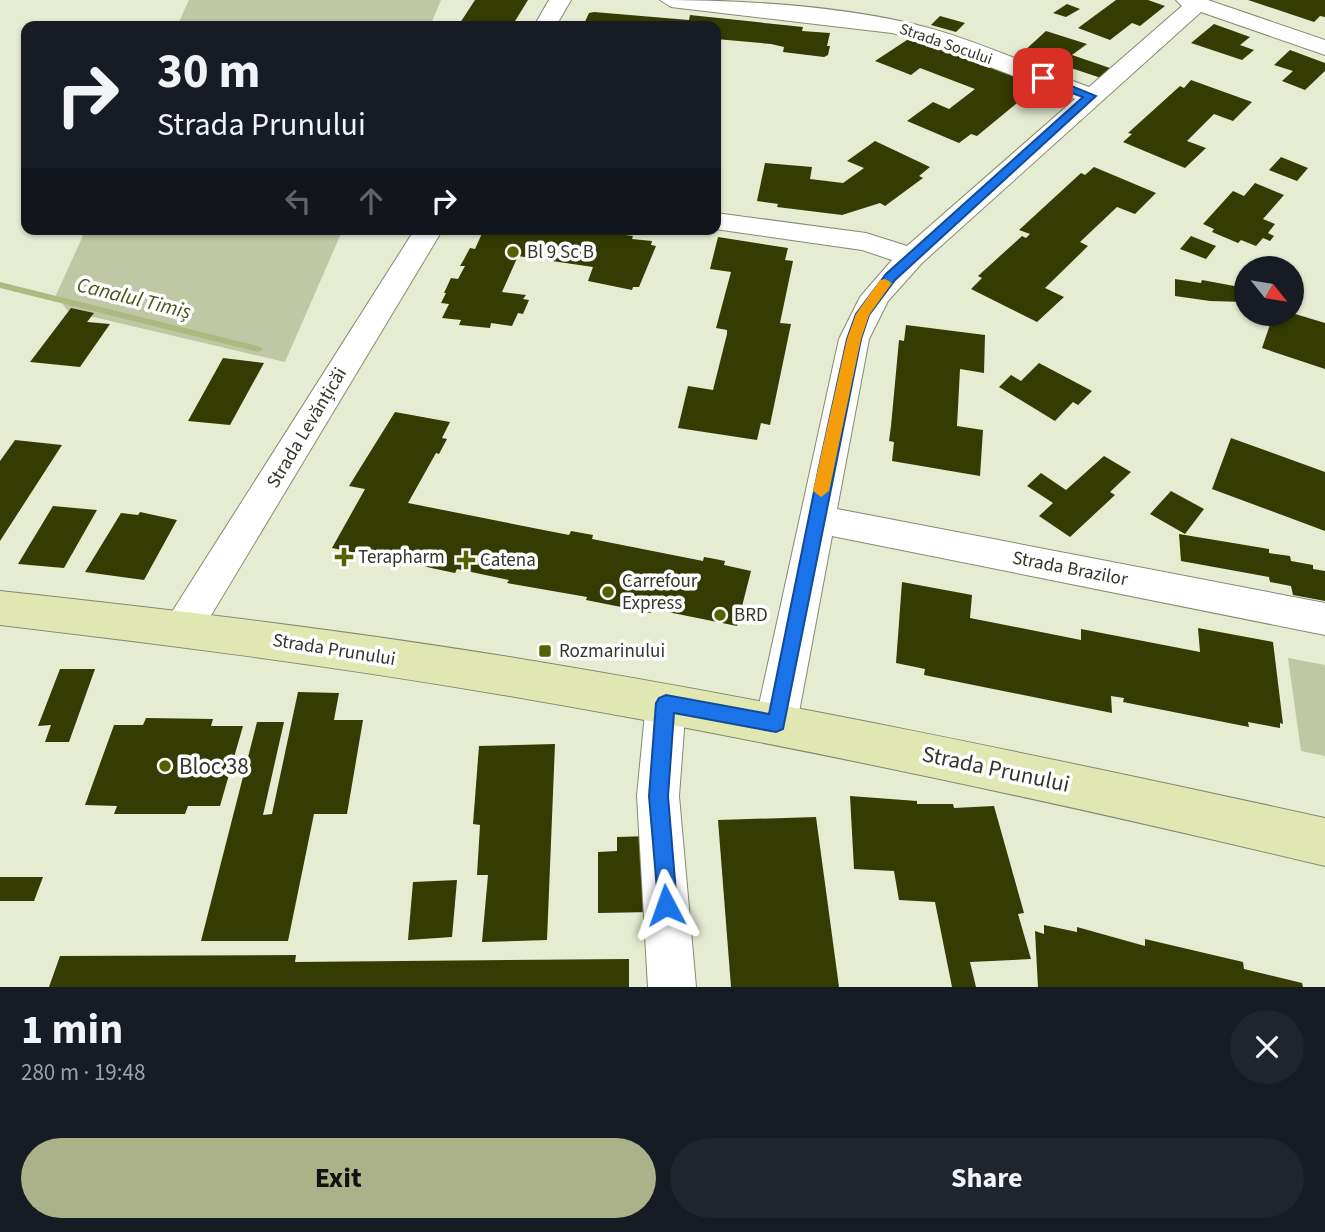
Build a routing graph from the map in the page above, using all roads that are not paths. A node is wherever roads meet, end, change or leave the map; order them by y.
1 (560, 0) edge
2 (671, 0) edge
3 (1192, 2) edge
4 (548, 21) edge
5 (1325, 48) edge
6 (1090, 96) junction
7 (721, 223) edge
8 (425, 235) edge
9 (912, 257) junction
10 (816, 519) junction
11 (1, 610) edge
12 (1325, 619) edge
13 (184, 626) junction
14 (666, 703) junction
15 (776, 723) junction
16 (1325, 842) edge
17 (673, 987) edge

1 - 4 street
2 - 6 street, Strada Socului
3 - 5 street
3 - 6 street
6 - 9 street
7 - 9 street
8 - 13 street, Strada Levănțicăi
9 - 10 street
10 - 12 street, Strada Brazilor
10 - 15 street
11 - 13 street, Strada Prunului
13 - 14 street, Strada Prunului
14 - 15 street, Strada Prunului
14 - 17 street
15 - 16 street, Strada Prunului

